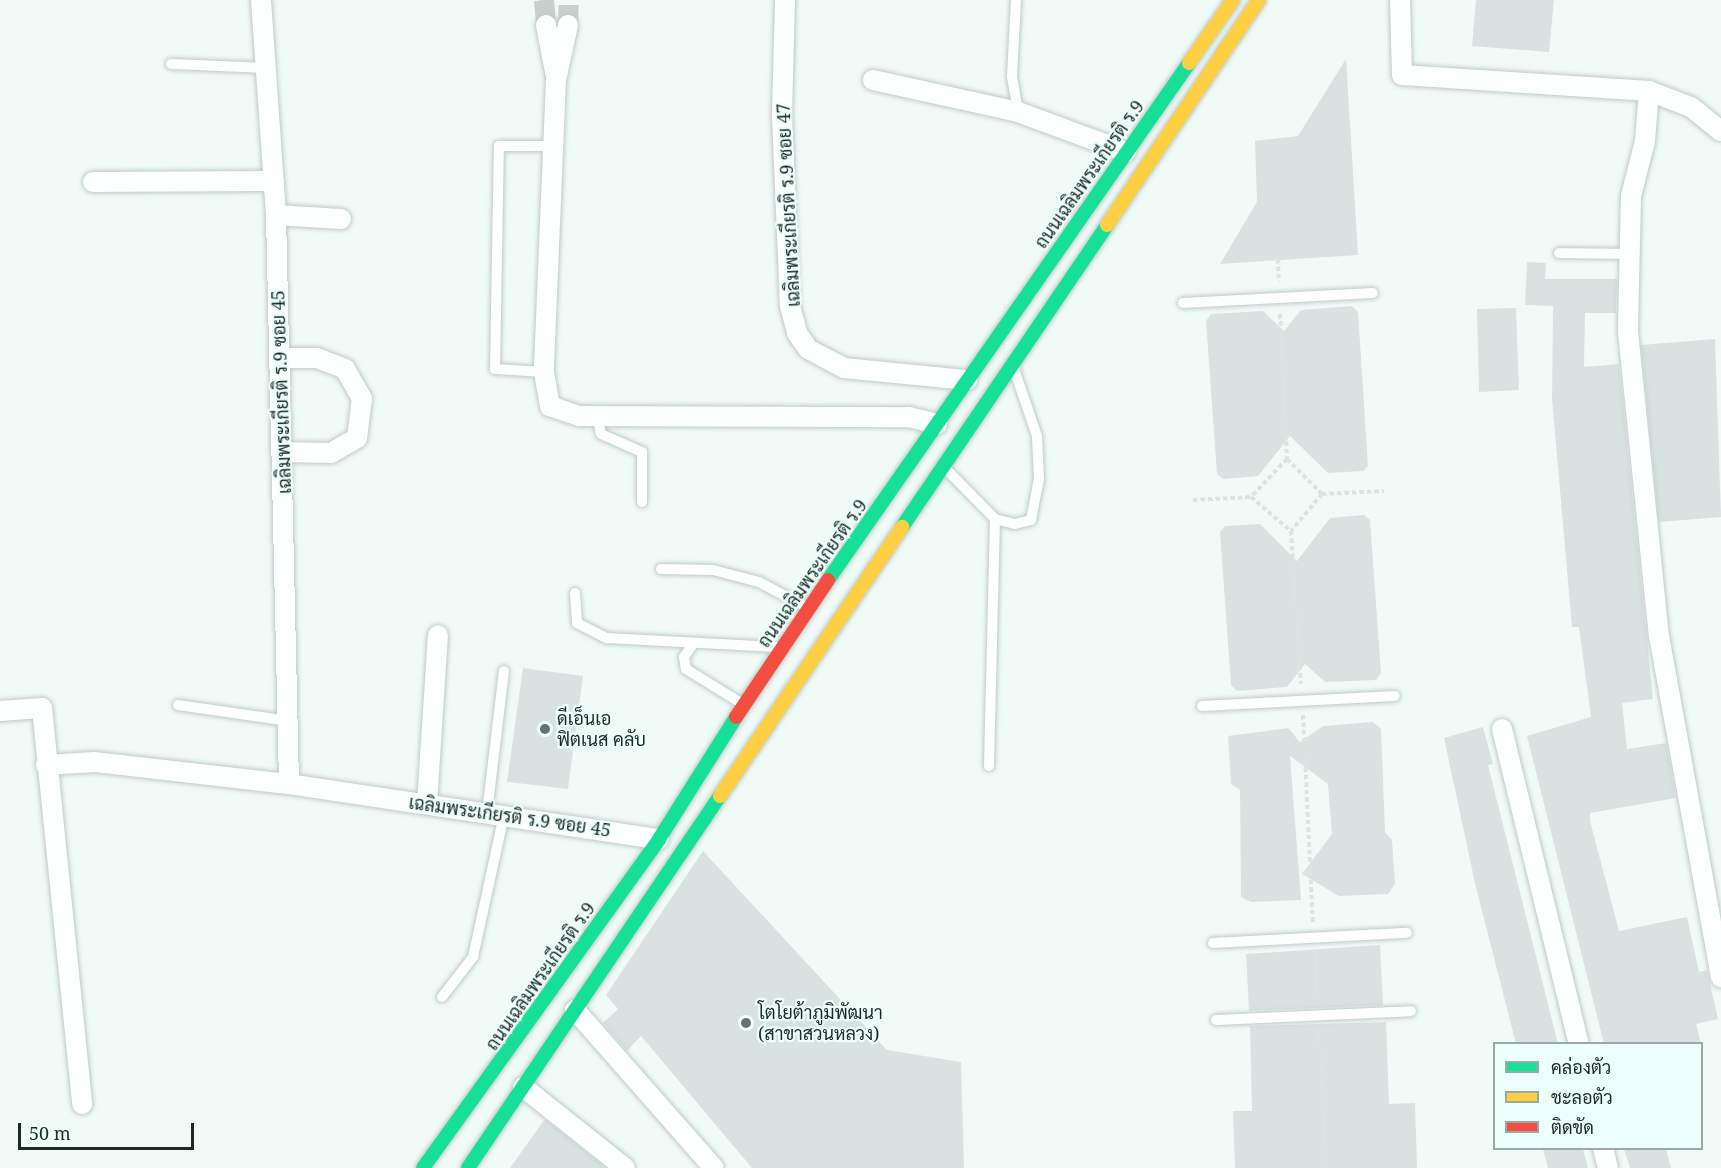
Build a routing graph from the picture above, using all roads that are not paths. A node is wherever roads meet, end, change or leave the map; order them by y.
1 (261, 0) edge
2 (785, 0) edge
3 (1016, 0) edge
4 (1233, 0) edge
5 (1258, 0) edge
6 (1400, 0) edge
7 (546, 25) tunnel mouth
8 (568, 25) tunnel mouth
9 (171, 64) dead end
10 (268, 68) junction
11 (873, 80) dead end
12 (556, 81) junction
13 (1649, 91) junction
14 (1018, 112) junction
15 (1721, 131) edge
16 (554, 146) junction
17 (1126, 152) junction
18 (274, 181) junction
19 (93, 182) dead end
20 (276, 215) junction
21 (341, 219) dead end
22 (1559, 253) dead end
23 (1628, 254) junction
24 (1373, 293) dead end
25 (1183, 303) dead end
26 (280, 358) junction
27 (1012, 366) junction
28 (544, 372) junction
29 (967, 380) junction
30 (597, 414) junction
31 (937, 423) junction
32 (283, 452) junction
33 (941, 465) junction
34 (642, 502) dead end
35 (995, 519) junction
36 (661, 569) dead end
37 (575, 592) dead end
38 (811, 609) junction
39 (438, 635) dead end
40 (693, 644) junction
41 (781, 647) junction
42 (504, 672) dead end
43 (1395, 696) dead end
44 (178, 705) dead end
45 (745, 705) junction
46 (1202, 706) dead end
47 (0, 711) edge
48 (289, 721) junction
49 (1502, 729) dead end
50 (46, 765) junction
51 (989, 765) dead end
52 (289, 784) junction
53 (427, 804) junction
54 (495, 814) junction
55 (659, 839) junction
56 (1407, 933) dead end
57 (1213, 943) dead end
58 (1721, 977) edge
59 (442, 997) dead end
60 (575, 1010) junction
61 (1411, 1011) dead end
62 (1216, 1020) dead end
63 (1579, 1042) edge
64 (523, 1087) junction
65 (82, 1104) dead end
66 (1604, 1150) edge
67 (423, 1168) edge
68 (468, 1168) edge
69 (625, 1168) edge
70 (714, 1168) edge
71 (1608, 1168) edge

1 - 10 street, เฉลิมพระเกียรติ ร.9 ซอย 45
2 - 29 street, เฉลิมพระเกียรติ ร.9 ซอย 47
3 - 14 lane
4 - 17 main road, ถนนเฉลิมพระเกียรติ ร.9
5 - 27 main road
6 - 13 street
7 - 12 street
8 - 12 street
9 - 10 lane
10 - 18 street, เฉลิมพระเกียรติ ร.9 ซอย 45
11 - 14 street
12 - 16 street
13 - 15 street
13 - 23 street
14 - 17 street
16 - 28 street
16 - 28 lane
17 - 29 main road, ถนนเฉลิมพระเกียรติ ร.9
18 - 19 street
18 - 20 street, เฉลิมพระเกียรติ ร.9 ซอย 45
20 - 21 street
20 - 26 street, เฉลิมพระเกียรติ ร.9 ซอย 45
22 - 23 lane
23 - 58 street
24 - 25 lane
26 - 32 street, เฉลิมพระเกียรติ ร.9 ซอย 45
26 - 32 street
27 - 33 main road
27 - 35 lane
28 - 30 street
29 - 31 main road, ถนนเฉลิมพระเกียรติ ร.9
30 - 31 street
30 - 34 lane
31 - 38 main road, ถนนเฉลิมพระเกียรติ ร.9
32 - 48 street, เฉลิมพระเกียรติ ร.9 ซอย 45
33 - 35 lane
33 - 60 main road
35 - 51 lane
36 - 38 lane
37 - 40 lane
38 - 41 main road, ถนนเฉลิมพระเกียรติ ร.9
39 - 53 street
40 - 41 lane
40 - 45 lane
41 - 45 main road, ถนนเฉลิมพระเกียรติ ร.9
42 - 54 lane
43 - 46 lane
44 - 48 lane
45 - 55 main road, ถนนเฉลิมพระเกียรติ ร.9
47 - 50 street
48 - 52 street, เฉลิมพระเกียรติ ร.9 ซอย 45
49 - 63 street
50 - 52 street, เฉลิมพระเกียรติ ร.9 ซอย 45
50 - 65 street
52 - 53 street, เฉลิมพระเกียรติ ร.9 ซอย 45
53 - 54 street, เฉลิมพระเกียรติ ร.9 ซอย 45
54 - 55 street, เฉลิมพระเกียรติ ร.9 ซอย 45
54 - 59 lane
55 - 67 main road, ถนนเฉลิมพระเกียรติ ร.9
56 - 57 lane
60 - 64 main road
60 - 70 street
61 - 62 lane
64 - 68 main road
64 - 69 street
66 - 71 street

